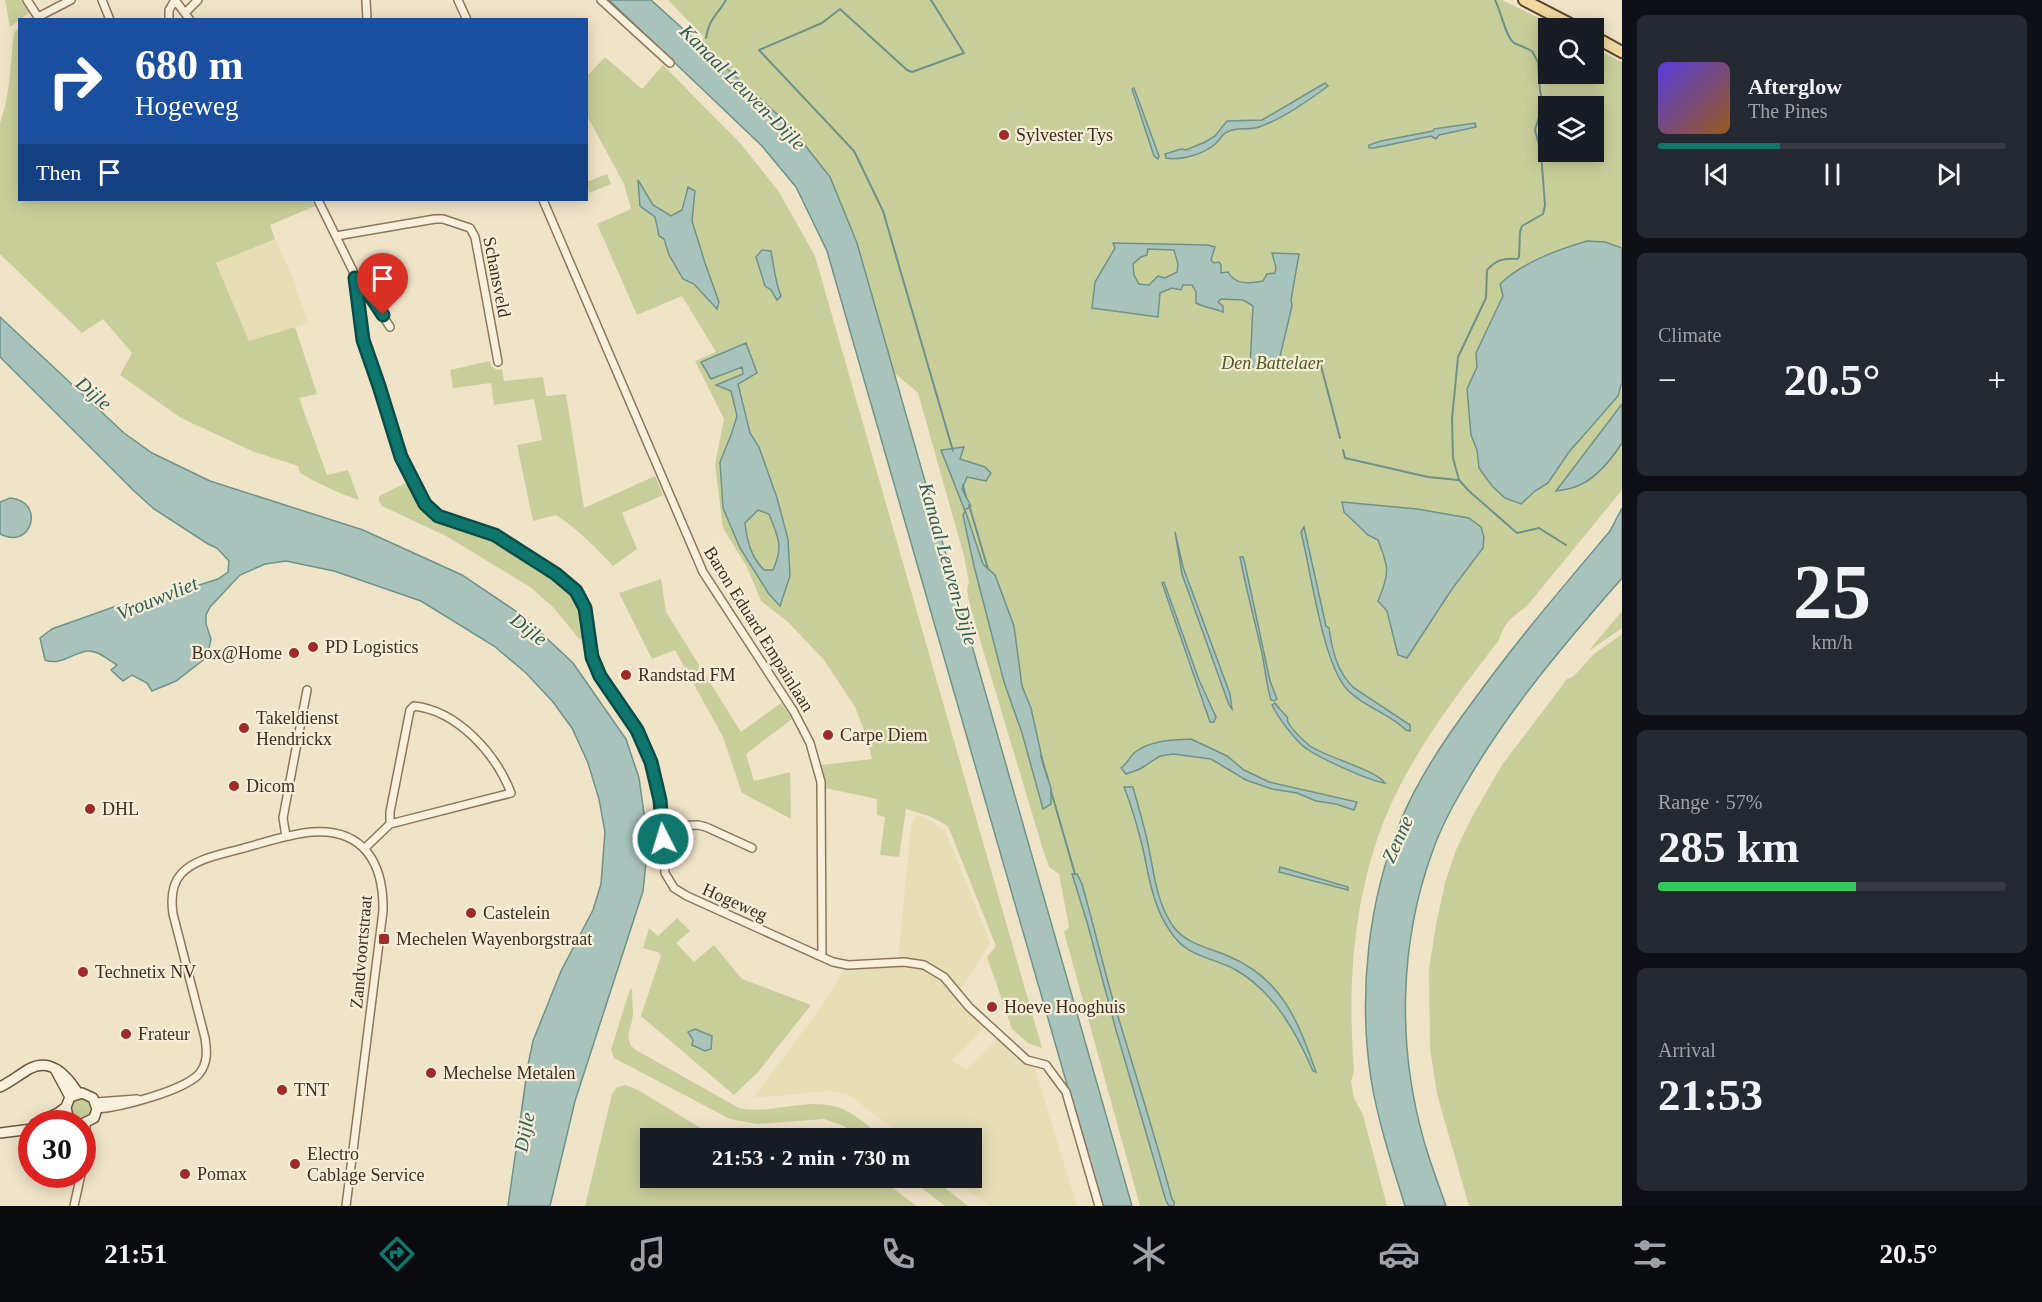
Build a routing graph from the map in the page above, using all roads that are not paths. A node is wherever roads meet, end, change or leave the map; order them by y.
1 (27, 0) edge
2 (71, 0) edge
3 (102, 0) edge
4 (175, 0) edge
5 (198, 0) edge
6 (366, 0) edge
7 (458, 0) edge
8 (601, 0) edge
9 (1524, 0) edge
10 (187, 16) edge
11 (39, 18) edge
12 (109, 18) edge
13 (169, 18) edge
14 (367, 18) edge
15 (466, 18) edge
16 (1559, 18) edge
17 (1604, 42) edge
18 (1622, 52) edge
19 (670, 63) dead end
20 (318, 201) edge
21 (543, 201) edge
22 (336, 237) junction
23 (355, 278) junction
24 (390, 327) dead end
25 (498, 362) dead end
26 (307, 690) dead end
27 (390, 824) junction
28 (663, 826) junction
29 (286, 836) junction
30 (365, 848) junction
31 (752, 849) dead end
32 (822, 957) junction
33 (0, 1087) edge
34 (74, 1095) junction
35 (96, 1105) junction
36 (68, 1110) edge
37 (95, 1110) edge
38 (18, 1130) edge
39 (0, 1132) edge
40 (78, 1188) edge
41 (74, 1206) edge
42 (346, 1206) edge
43 (1099, 1206) edge

1 - 11 street
2 - 11 street
3 - 12 street
4 - 10 street
4 - 13 street
5 - 10 street
6 - 14 street
7 - 15 street
8 - 19 street
9 - 16 main road
17 - 18 main road
20 - 22 street, Hogeweg
21 - 32 street, Baron Eduard Empainlaan
22 - 23 street, Hogeweg
22 - 25 street, Schansveld
23 - 24 street, Hogeweg
23 - 28 street, Hogeweg
26 - 29 street
27 - 27 street
27 - 30 street
28 - 31 street
28 - 32 street, Hogeweg
29 - 30 street
29 - 35 street
30 - 42 street, Zandvoortstraat
32 - 43 street, Hogeweg
33 - 34 street
34 - 35 street
34 - 36 street
35 - 37 street
38 - 39 street
40 - 41 street

